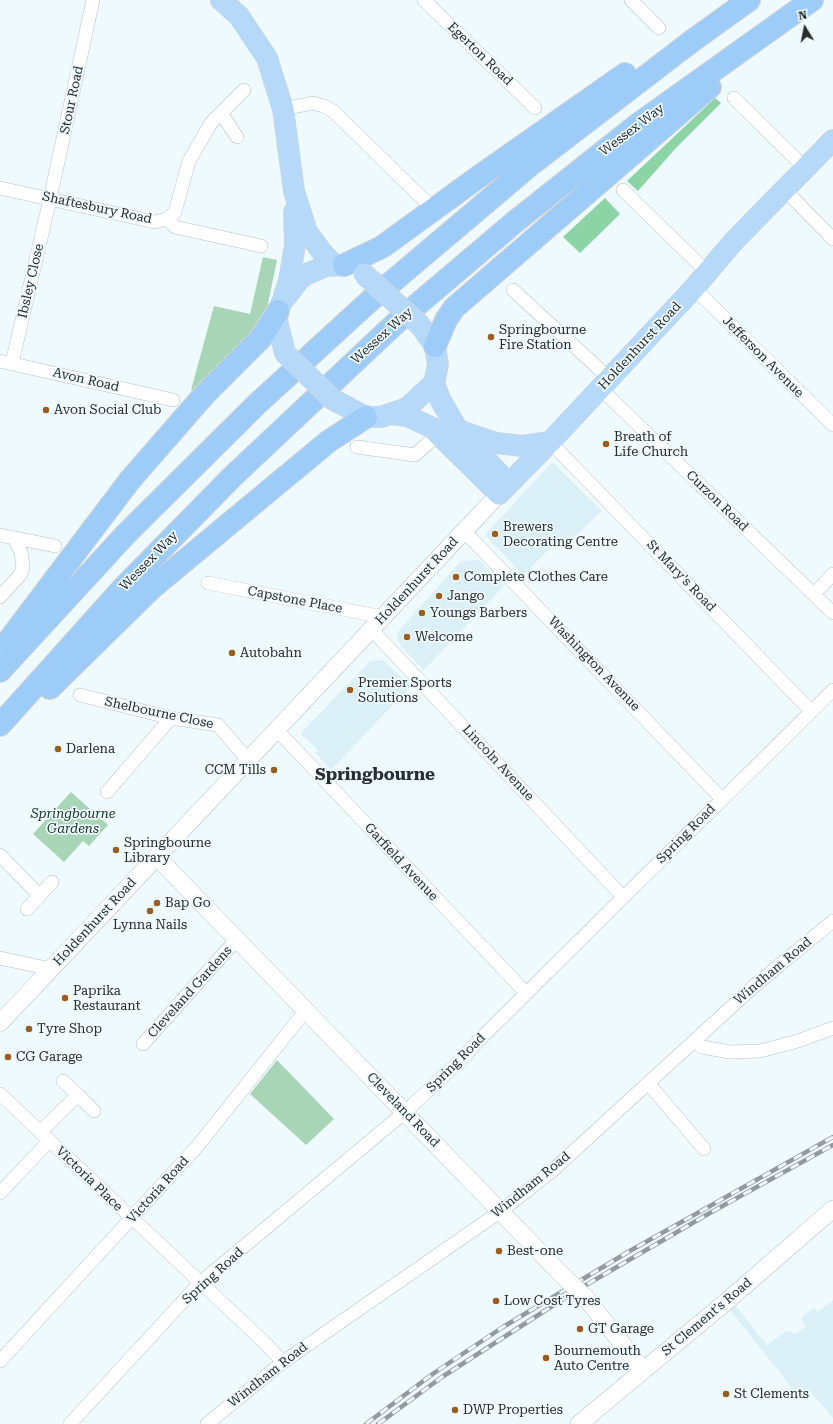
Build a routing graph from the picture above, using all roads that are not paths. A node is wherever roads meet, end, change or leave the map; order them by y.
1 (93, 0) edge
2 (221, 0) edge
3 (424, 0) edge
4 (631, 0) edge
5 (743, 0) edge
6 (749, 0) edge
7 (807, 3) edge
8 (659, 28) dead end
9 (244, 90) dead end
10 (734, 98) dead end
11 (535, 108) dead end
12 (284, 109) junction
13 (221, 113) junction
14 (237, 137) dead end
15 (833, 140) edge
16 (806, 169) junction
17 (0, 188) edge
18 (623, 190) dead end
19 (785, 190) junction
20 (294, 191) junction
21 (50, 199) junction
22 (425, 200) dead end
23 (167, 219) junction
24 (833, 238) edge
25 (261, 246) dead end
26 (339, 265) junction
27 (706, 272) junction
28 (694, 288) junction
29 (513, 290) dead end
30 (280, 306) junction
31 (435, 346) junction
32 (6, 362) edge
33 (434, 383) junction
34 (605, 383) junction
35 (173, 400) dead end
36 (392, 414) junction
37 (366, 417) junction
38 (833, 425) edge
39 (448, 432) junction
40 (550, 442) junction
41 (357, 447) dead end
42 (504, 489) junction
43 (464, 531) junction
44 (0, 535) edge
45 (14, 539) junction
46 (55, 546) dead end
47 (833, 574) edge
48 (208, 582) dead end
49 (814, 594) junction
50 (0, 597) edge
51 (833, 613) edge
52 (383, 617) junction
53 (371, 629) junction
54 (0, 652) edge
55 (0, 671) edge
56 (833, 690) edge
57 (80, 695) dead end
58 (812, 711) junction
59 (171, 718) junction
60 (0, 725) edge
61 (277, 730) junction
62 (0, 737) edge
63 (248, 760) junction
64 (107, 792) dead end
65 (722, 799) junction
66 (0, 855) edge
67 (156, 857) junction
68 (52, 882) dead end
69 (39, 895) junction
70 (624, 897) junction
71 (27, 909) dead end
72 (833, 921) edge
73 (237, 939) junction
74 (0, 958) edge
75 (51, 969) junction
76 (526, 994) junction
77 (306, 1010) junction
78 (0, 1022) edge
79 (833, 1028) edge
80 (693, 1042) junction
81 (143, 1044) dead end
82 (63, 1081) dead end
83 (648, 1083) junction
84 (0, 1094) edge
85 (78, 1095) junction
86 (94, 1111) dead end
87 (405, 1112) junction
88 (44, 1136) junction
89 (704, 1149) dead end
90 (0, 1194) edge
91 (833, 1209) edge
92 (501, 1211) junction
93 (132, 1220) junction
94 (200, 1284) junction
95 (0, 1361) edge
96 (283, 1362) junction
97 (643, 1370) junction
98 (70, 1424) edge
99 (207, 1424) edge
100 (580, 1424) edge

1 - 21 street, Stour Road
2 - 12 main road
3 - 11 street, Egerton Road
4 - 8 street
5 - 26 highway
6 - 55 highway
7 - 31 highway
7 - 60 highway, Wessex Way
9 - 13 street
10 - 16 street
12 - 20 main road
12 - 22 street
13 - 14 street
13 - 23 street
15 - 16 main road, Holdenhurst Road
16 - 19 main road, Holdenhurst Road
17 - 21 street, Shaftesbury Road
18 - 27 street
19 - 24 street
19 - 27 main road, Holdenhurst Road
20 - 26 main road
20 - 30 main road
21 - 23 street, Shaftesbury Road
21 - 32 street, Ibsley Close
23 - 25 street, Shaftesbury Road
26 - 30 main road
26 - 31 main road, bridge
27 - 28 main road, Holdenhurst Road
28 - 34 main road, Holdenhurst Road
28 - 38 street, Jefferson Avenue
29 - 34 street, Curzon Road
30 - 37 main road, bridge
30 - 54 highway
31 - 33 main road
32 - 35 street, Avon Road
33 - 36 main road
33 - 39 main road
34 - 40 main road, Holdenhurst Road
34 - 49 street, Curzon Road
36 - 37 main road
36 - 39 main road
37 - 62 highway
39 - 40 main road
39 - 41 street
39 - 42 main road
40 - 42 main road, Holdenhurst Road
40 - 58 street, St Mary's Road
42 - 43 street, Holdenhurst Road
43 - 52 street, Holdenhurst Road
43 - 65 street, Washington Avenue
44 - 45 street
45 - 46 street
45 - 50 street
47 - 49 street
48 - 52 street, Capstone Place
49 - 51 street, Curzon Road
52 - 53 street, Holdenhurst Road
53 - 61 street, Holdenhurst Road
53 - 70 street, Lincoln Avenue
56 - 58 street, Spring Road
57 - 59 street, Shelbourne Close
58 - 65 street, Spring Road
59 - 63 street, Shelbourne Close
59 - 64 street
61 - 63 street, Holdenhurst Road
61 - 76 street, Garfield Avenue
63 - 67 street, Holdenhurst Road
65 - 70 street, Spring Road
66 - 69 street
67 - 73 street, Cleveland Road
67 - 75 street, Holdenhurst Road
68 - 69 street
69 - 71 street
70 - 76 street, Spring Road
72 - 80 street, Windham Road
73 - 77 street, Cleveland Road
73 - 81 street, Cleveland Gardens
74 - 75 street
75 - 78 street, Holdenhurst Road
76 - 87 street, Spring Road
77 - 87 street, Cleveland Road
77 - 93 street, Victoria Road
79 - 80 street
80 - 83 street, Windham Road
82 - 85 street
83 - 89 street
83 - 92 street, Windham Road
84 - 88 street, Victoria Place
85 - 86 street
85 - 88 street
87 - 92 street, Cleveland Road
87 - 94 street, Spring Road
88 - 90 street
88 - 93 street, Victoria Place
91 - 97 street, St Clement's Road
92 - 96 street, Windham Road
92 - 97 street, Cleveland Road, bridge
93 - 94 street, Victoria Place
93 - 95 street, Victoria Road
94 - 96 street, Victoria Place
94 - 98 street, Spring Road
96 - 99 street, Windham Road
97 - 100 street, St Clement's Road

